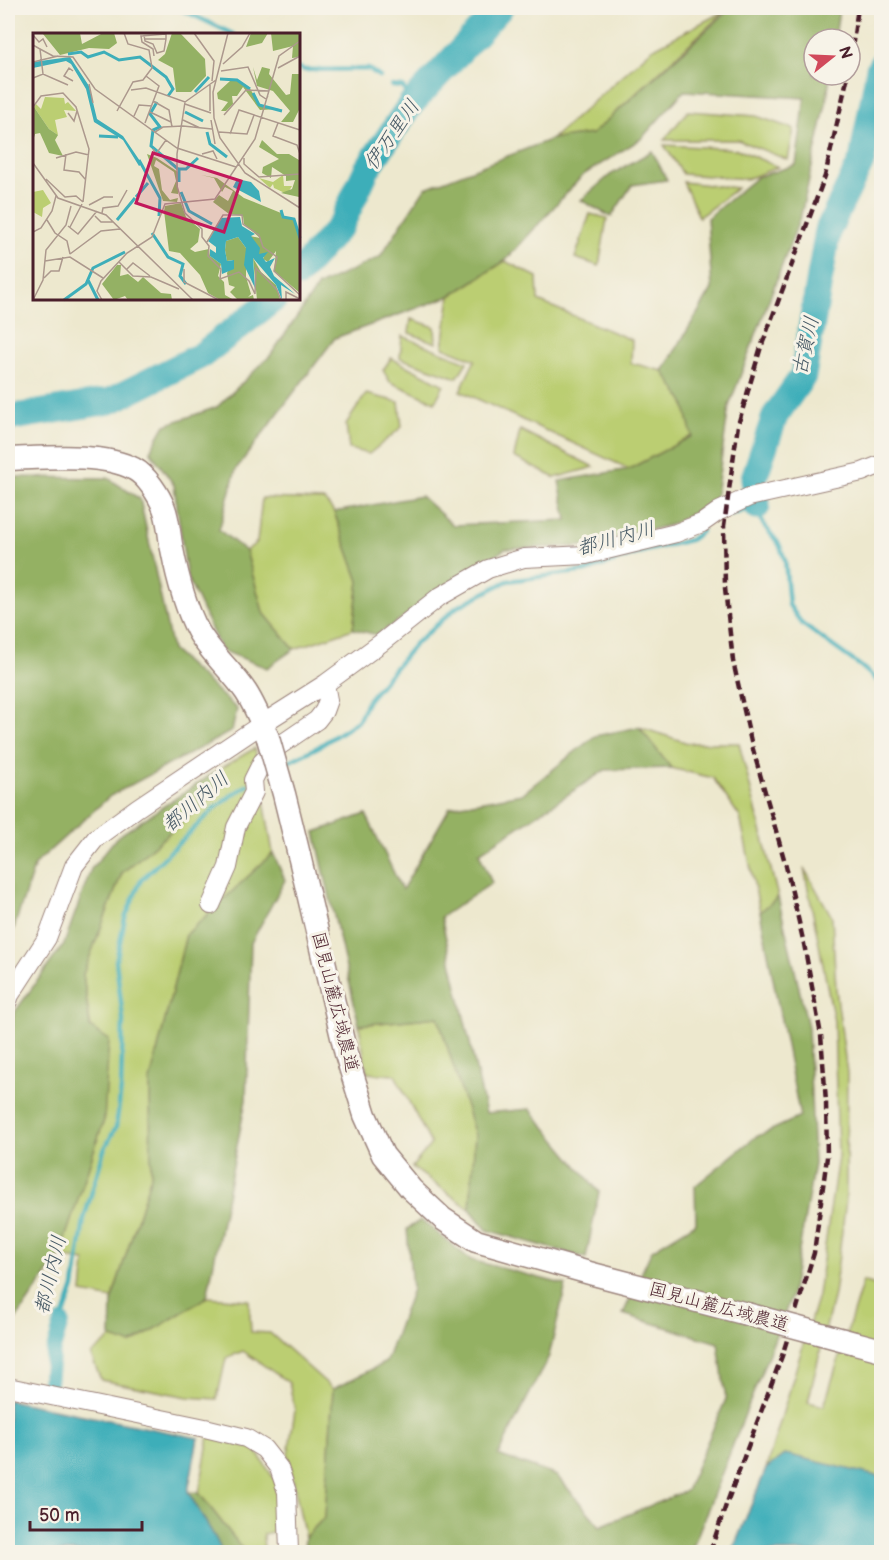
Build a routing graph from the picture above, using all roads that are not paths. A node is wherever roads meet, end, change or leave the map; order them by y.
1 (8, 459) edge
2 (882, 464) edge
3 (325, 684) junction
4 (265, 731) junction
5 (211, 905) dead end
6 (8, 1001) edge
7 (882, 1350) edge
8 (8, 1387) edge
9 (289, 1552) edge

1 - 4 street, 国見山麓広域農道
2 - 3 street
3 - 4 street
3 - 5 street
4 - 6 street
4 - 7 street, 国見山麓広域農道, bridge
8 - 9 street

